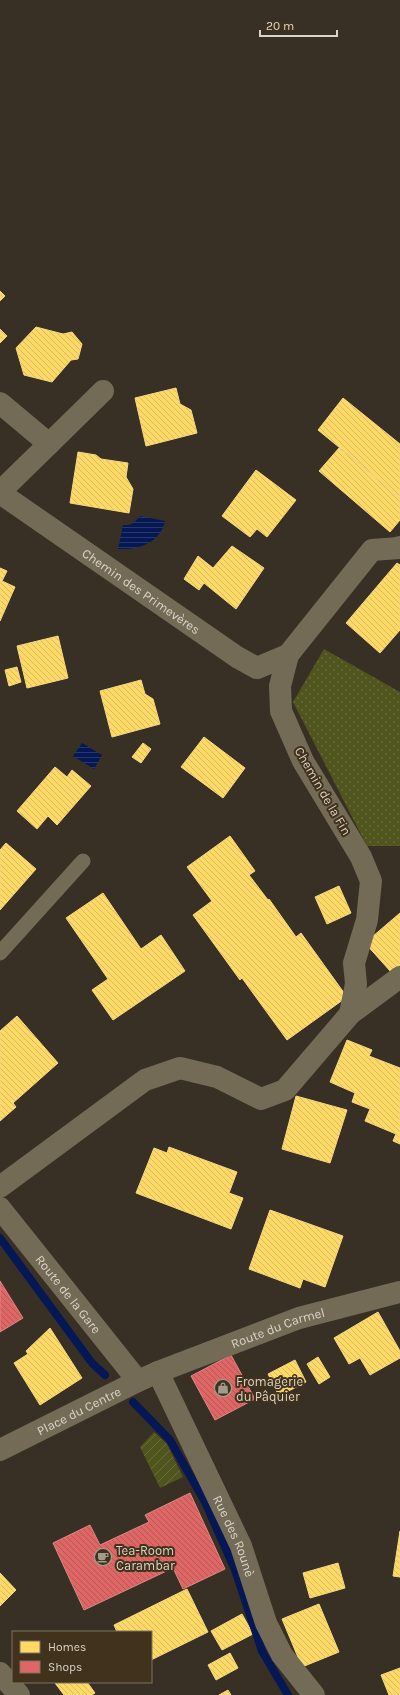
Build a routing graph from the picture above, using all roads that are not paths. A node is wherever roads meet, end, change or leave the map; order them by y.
1 (103, 391) dead end
2 (0, 403) edge
3 (49, 444) junction
4 (0, 492) edge
5 (400, 548) edge
6 (288, 655) junction
7 (83, 861) dead end
8 (0, 953) edge
9 (399, 977) edge
10 (350, 1014) junction
11 (0, 1187) edge
12 (0, 1208) edge
13 (400, 1292) edge
14 (158, 1372) junction
15 (138, 1381) junction
16 (0, 1450) edge
17 (0, 1673) edge
18 (19, 1695) edge
19 (314, 1695) edge

1 - 3 street
2 - 3 street
3 - 4 street
4 - 6 street, Chemin des Primevères
5 - 6 street, Chemin de la Fin
6 - 10 street, Chemin de la Fin
7 - 8 lane
9 - 10 street
10 - 11 street
12 - 15 street, Route de la Gare
13 - 14 street, Route du Carmel
14 - 15 street, Place du Centre
14 - 19 street, Rue des Rounè
15 - 16 street, Place du Centre
17 - 18 street

